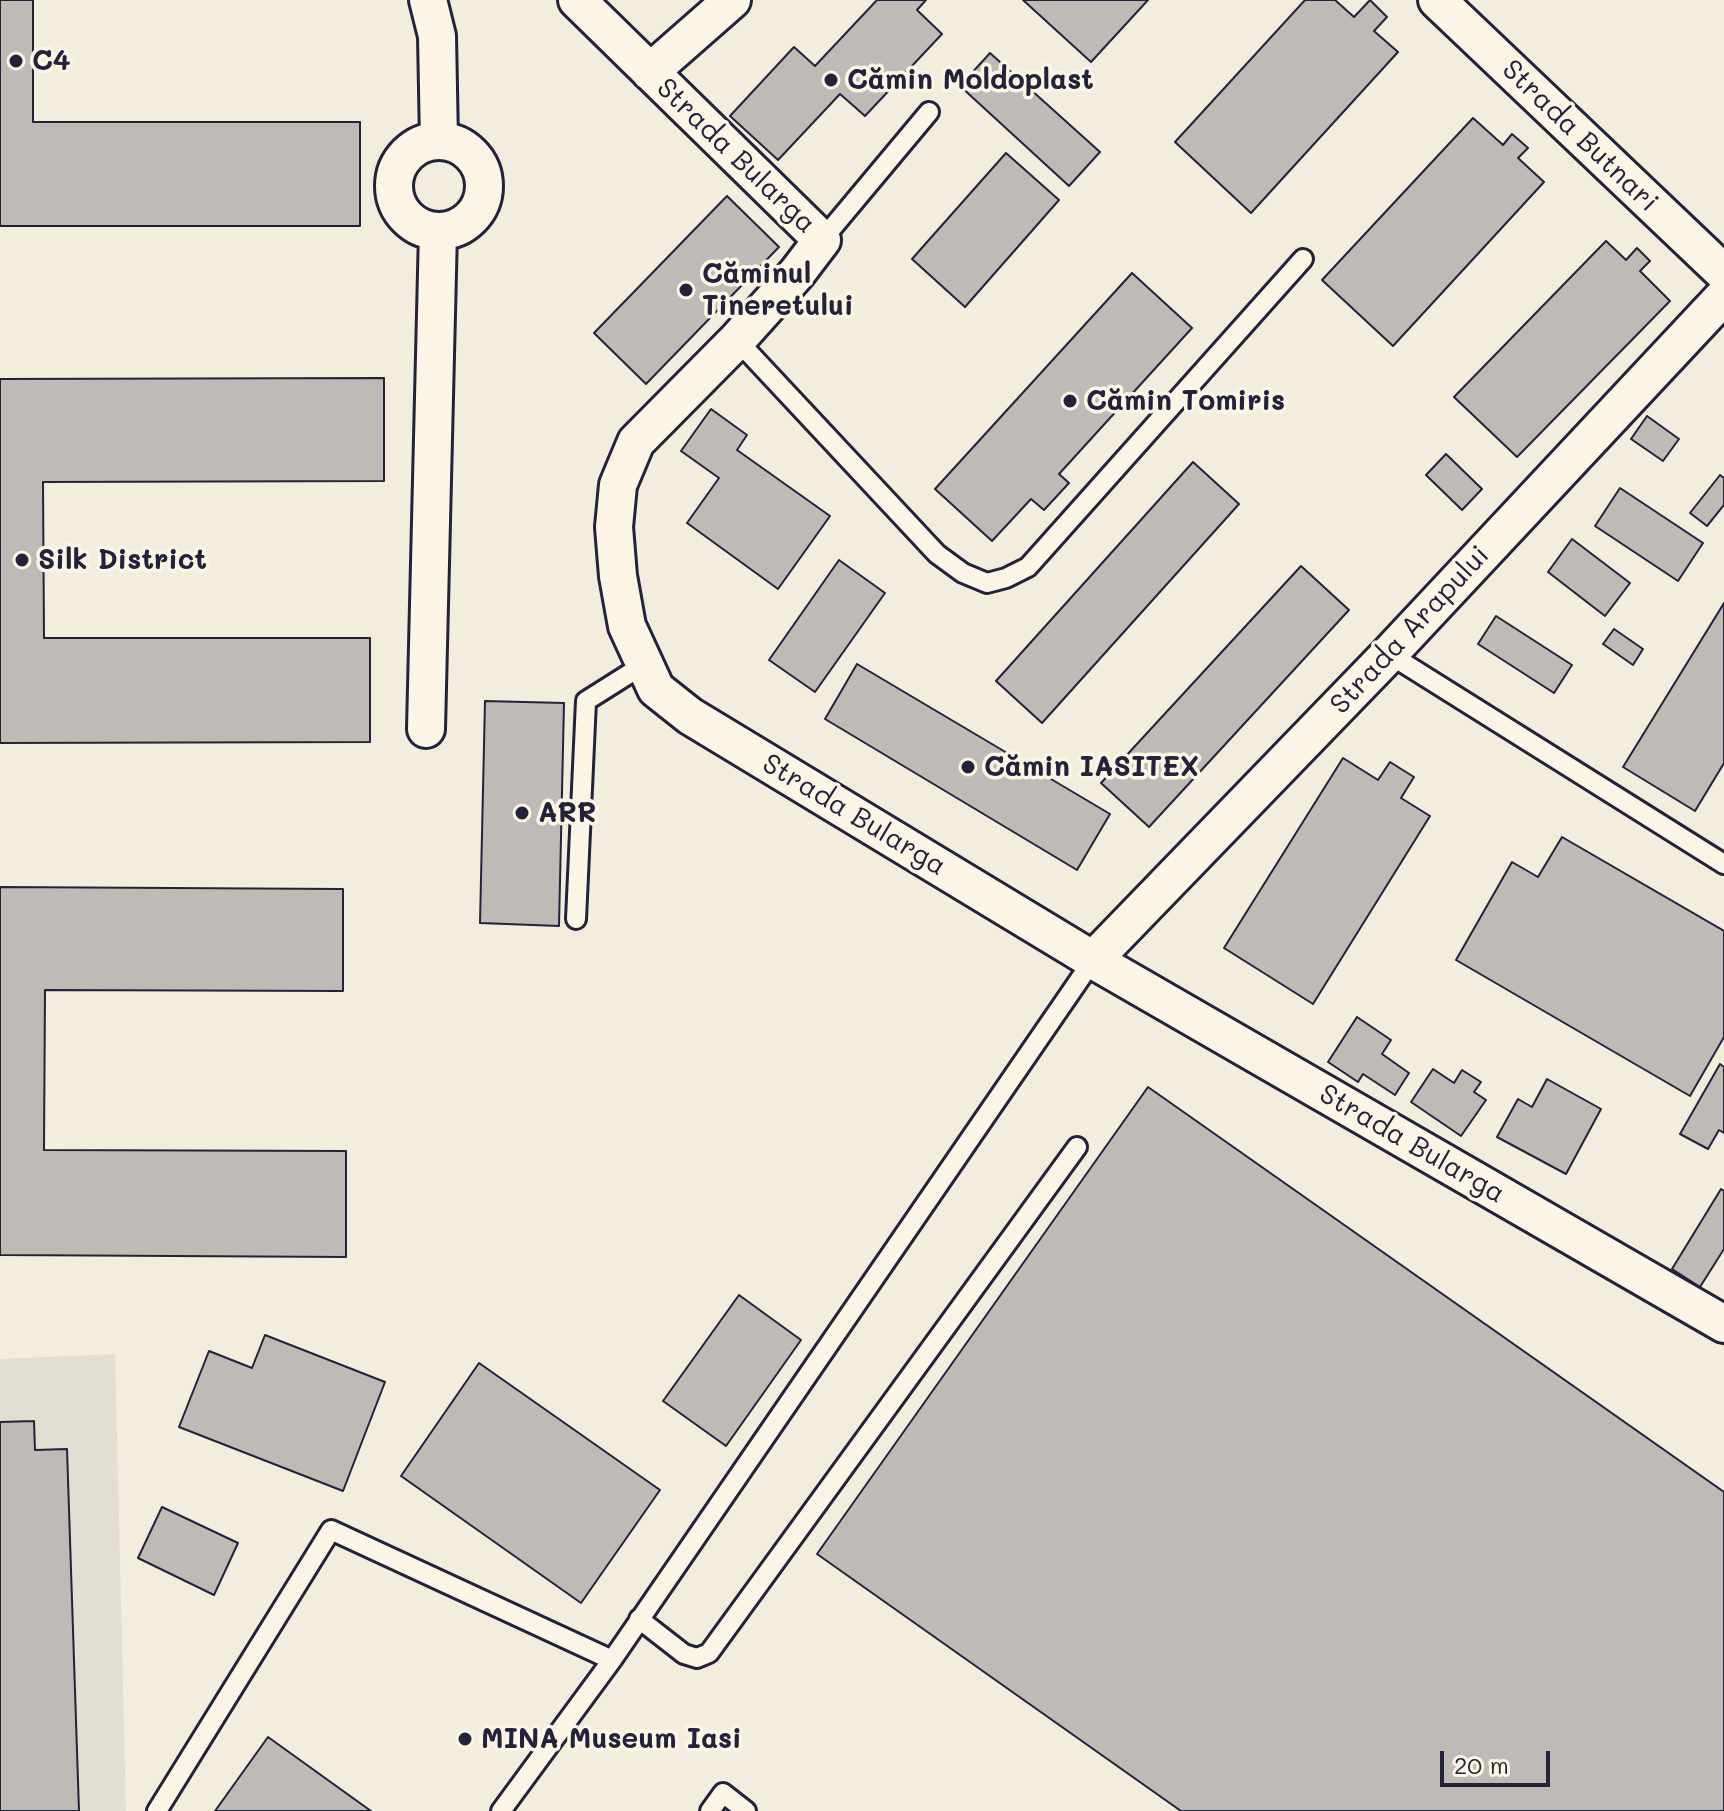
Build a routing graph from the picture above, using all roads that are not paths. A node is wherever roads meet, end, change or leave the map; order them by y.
1 (428, 0) edge
2 (577, 0) edge
3 (732, 0) edge
4 (1437, 0) edge
5 (650, 72) junction
6 (929, 112) dead end
7 (439, 141) junction
8 (438, 231) junction
9 (822, 240) junction
10 (1303, 259) dead end
11 (1724, 273) edge
12 (1724, 296) edge
13 (737, 340) junction
14 (1389, 654) junction
15 (643, 665) junction
16 (426, 729) dead end
17 (1724, 864) edge
18 (576, 919) dead end
19 (1093, 960) junction
20 (1077, 1147) dead end
21 (1724, 1324) edge
22 (639, 1619) junction
23 (612, 1660) junction
24 (157, 1811) edge
25 (501, 1811) edge
26 (710, 1811) edge
27 (746, 1811) edge

1 - 7 street
2 - 5 street, Strada Bularga
3 - 5 street
4 - 11 street, Strada Butnari
5 - 9 street, Strada Bularga
6 - 9 lane
7 - 8 street
7 - 8 street
8 - 16 street
9 - 13 street, Strada Bularga
10 - 13 lane
12 - 14 street, Strada Arapului
13 - 15 street, Strada Bularga
14 - 17 lane
14 - 19 street, Strada Arapului
15 - 18 lane
15 - 19 street, Strada Bularga
19 - 21 street, Strada Bularga
19 - 22 lane
20 - 22 lane
22 - 23 lane
23 - 24 lane
23 - 25 lane
26 - 27 lane

